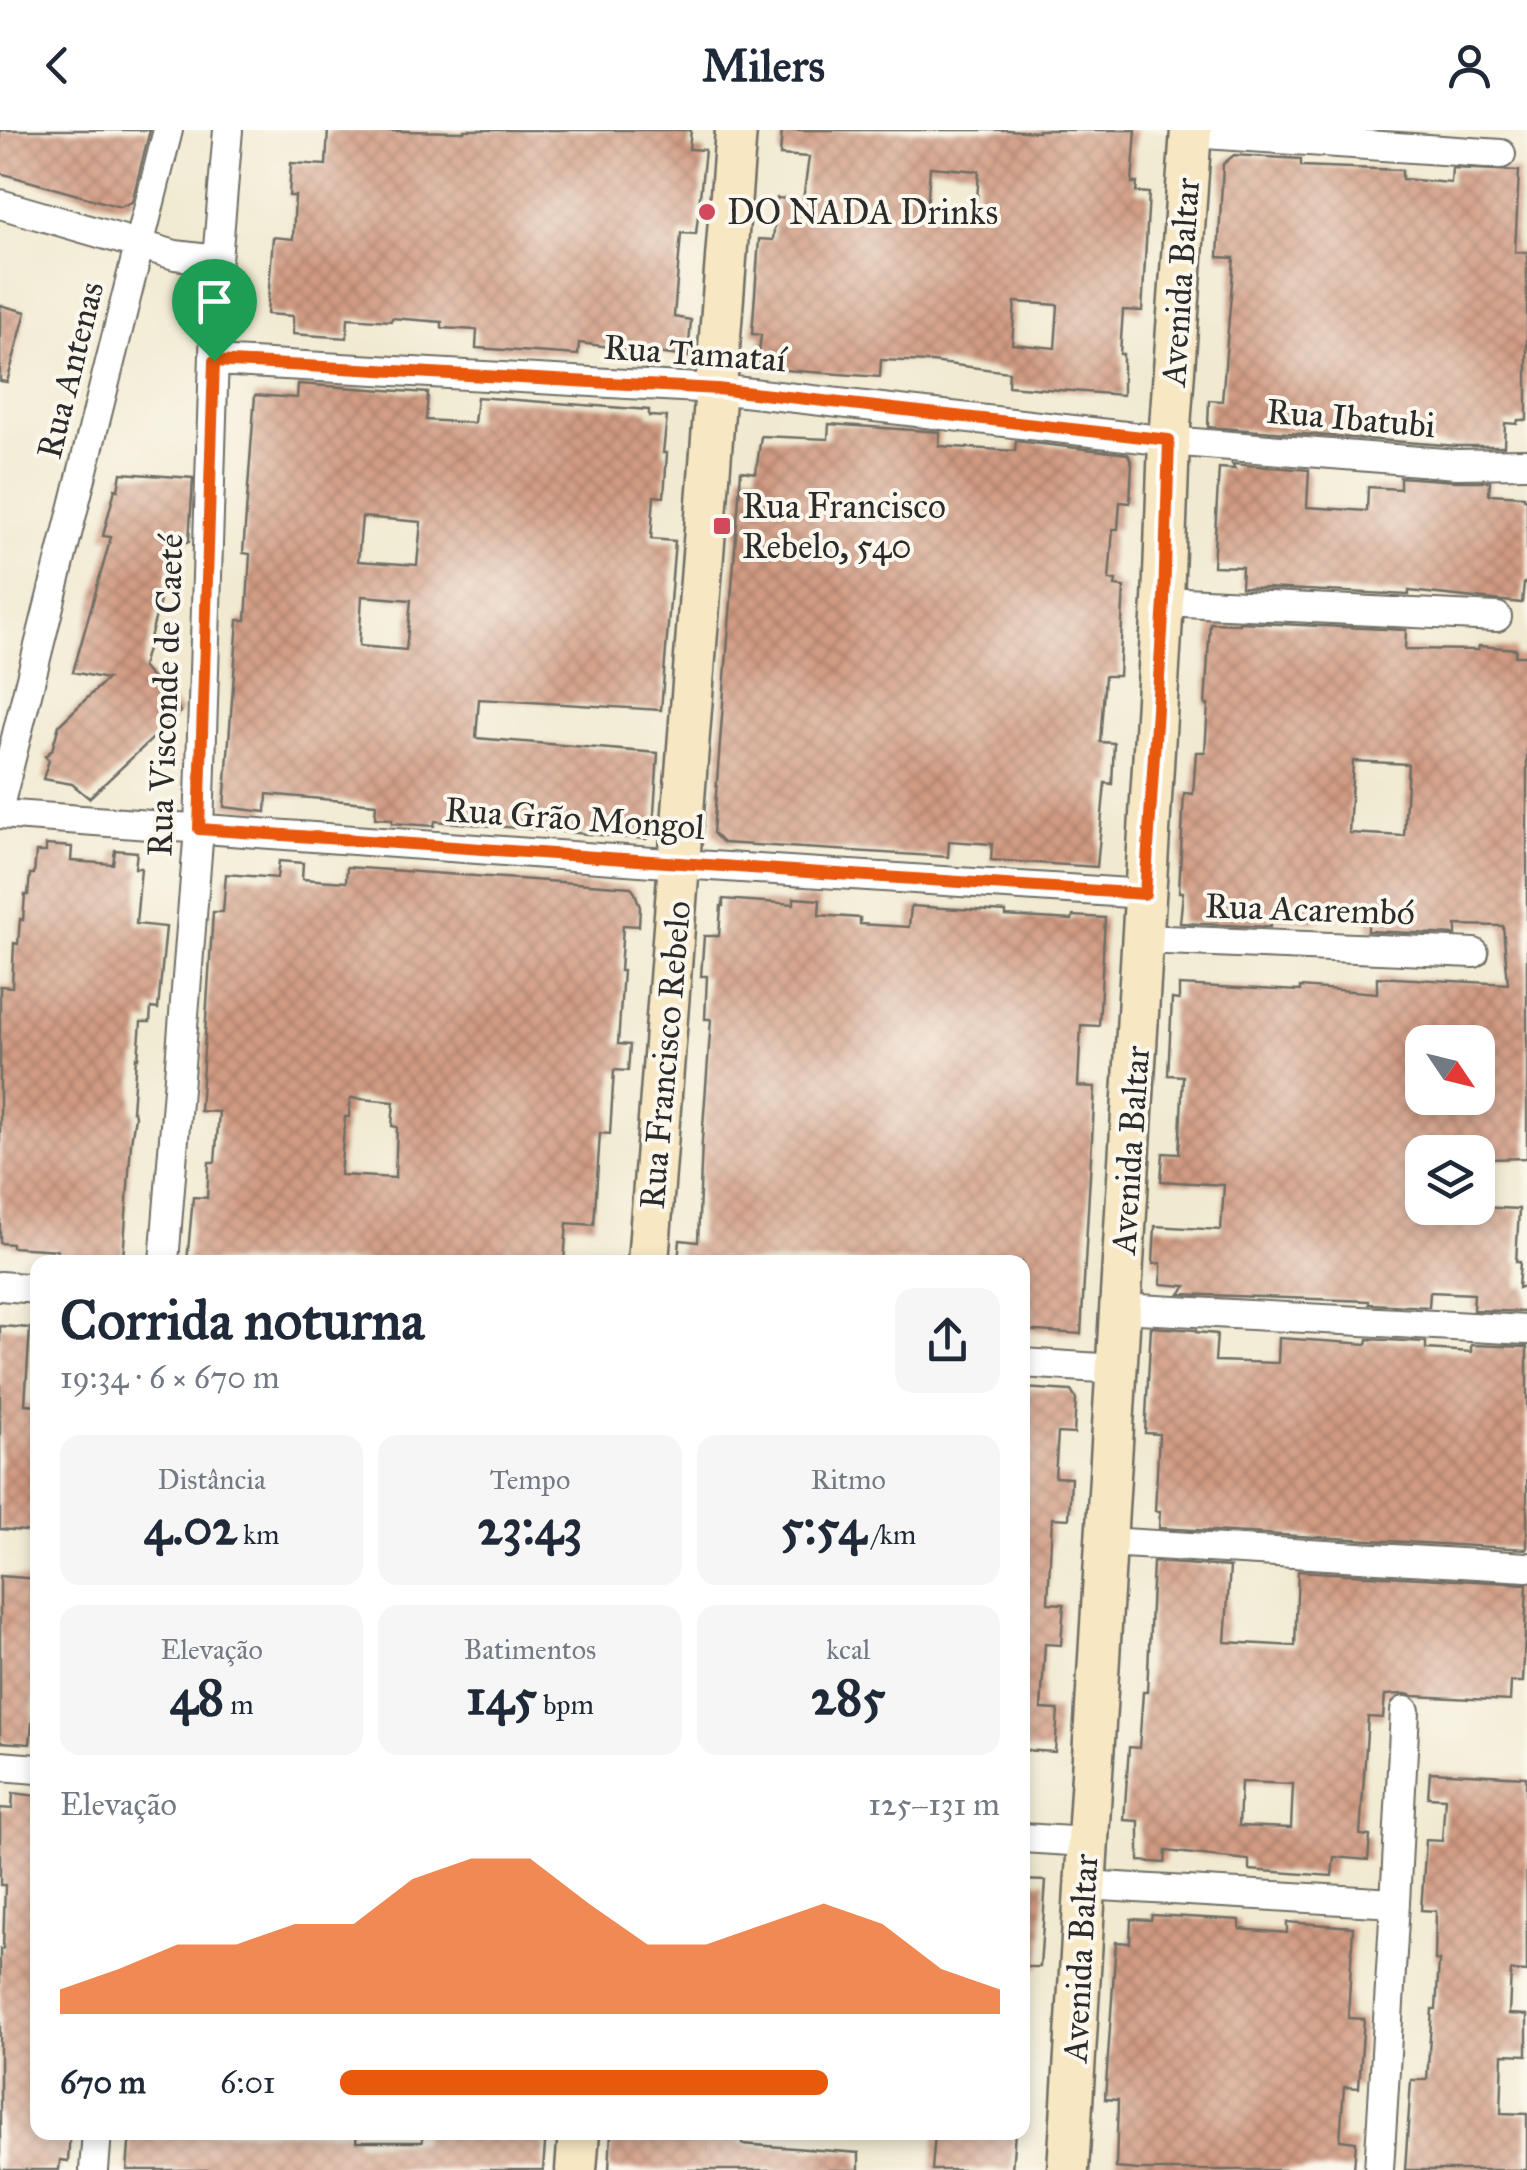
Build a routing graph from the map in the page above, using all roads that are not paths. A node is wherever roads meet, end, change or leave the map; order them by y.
1 (168, 130) edge
2 (228, 130) edge
3 (736, 130) edge
4 (1190, 131) edge
5 (1501, 154) dead end
6 (0, 204) edge
7 (138, 245) junction
8 (217, 260) junction
9 (214, 361) junction
10 (717, 389) junction
11 (1169, 440) junction
12 (1527, 463) edge
13 (1164, 601) junction
14 (1497, 617) dead end
15 (0, 802) edge
16 (0, 814) edge
17 (199, 829) junction
18 (680, 864) junction
19 (1145, 894) junction
20 (1143, 940) junction
21 (1474, 953) dead end
22 (165, 1255) edge
23 (649, 1255) edge
24 (0, 1286) edge
25 (30, 1289) edge
26 (1120, 1308) junction
27 (1527, 1330) edge
28 (1030, 1364) edge
29 (1116, 1369) junction
30 (1106, 1542) junction
31 (1527, 1566) edge
32 (1405, 1710) dead end
33 (0, 1766) edge
34 (30, 1768) edge
35 (1030, 1838) edge
36 (1088, 1842) junction
37 (1084, 1885) junction
38 (1396, 1903) junction
39 (96, 2140) edge
40 (578, 2140) edge
41 (94, 2170) edge
42 (576, 2170) edge
43 (1068, 2170) edge
44 (1379, 2170) edge

1 - 7 street, Rua Antenas
2 - 8 street, Rua Visconde de Caeté
3 - 10 street, Rua Francisco Rebelo
4 - 5 street
4 - 11 street, Avenida Baltar
6 - 7 street
7 - 8 street
7 - 15 street, Rua Antenas
8 - 9 street, Rua Visconde de Caeté
9 - 10 street, Rua Tamataí
9 - 17 street, Rua Visconde de Caeté
10 - 11 street, Rua Tamataí
10 - 18 street, Rua Francisco Rebelo
11 - 12 street, Rua Ibatubi
11 - 13 street, Avenida Baltar
13 - 14 street
13 - 19 street, Avenida Baltar
16 - 17 street, Rua Grão Mongol
17 - 18 street, Rua Grão Mongol
17 - 22 street, Rua Visconde de Caeté
18 - 19 street, Rua Grão Mongol
18 - 23 street, Rua Francisco Rebelo
19 - 20 street, Avenida Baltar
20 - 21 street, Rua Acarembó
20 - 26 street, Avenida Baltar
24 - 25 street
26 - 27 street
26 - 29 street, Avenida Baltar
28 - 29 street
29 - 30 street, Avenida Baltar
30 - 31 street
30 - 36 street, Avenida Baltar
32 - 38 street
33 - 34 street
35 - 36 street
36 - 37 street, Avenida Baltar
37 - 38 street
37 - 43 street, Avenida Baltar
38 - 44 street
39 - 41 street
40 - 42 street

